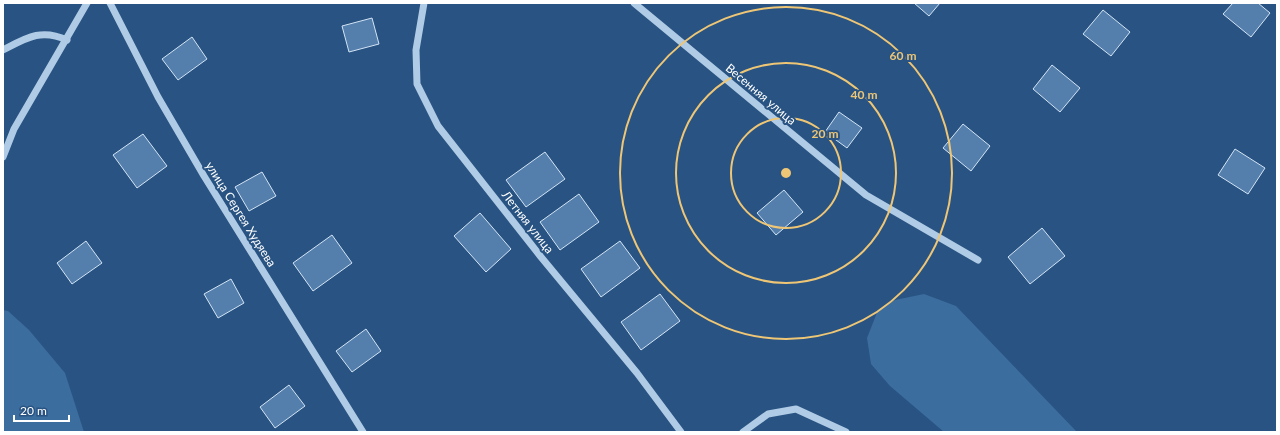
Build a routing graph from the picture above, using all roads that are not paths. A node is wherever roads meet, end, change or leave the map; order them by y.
1 (87, 3) edge
2 (110, 3) edge
3 (424, 3) edge
4 (634, 3) edge
5 (67, 40) junction
6 (3, 50) edge
7 (3, 157) edge
8 (978, 260) dead end
9 (363, 432) edge
10 (681, 432) edge
11 (743, 432) edge
12 (846, 432) edge

1 - 5 street
2 - 9 street, улица Сергея Худяева
3 - 10 street, Летняя улица
4 - 8 street, Весенняя улица
5 - 6 street
5 - 7 street
11 - 12 street

